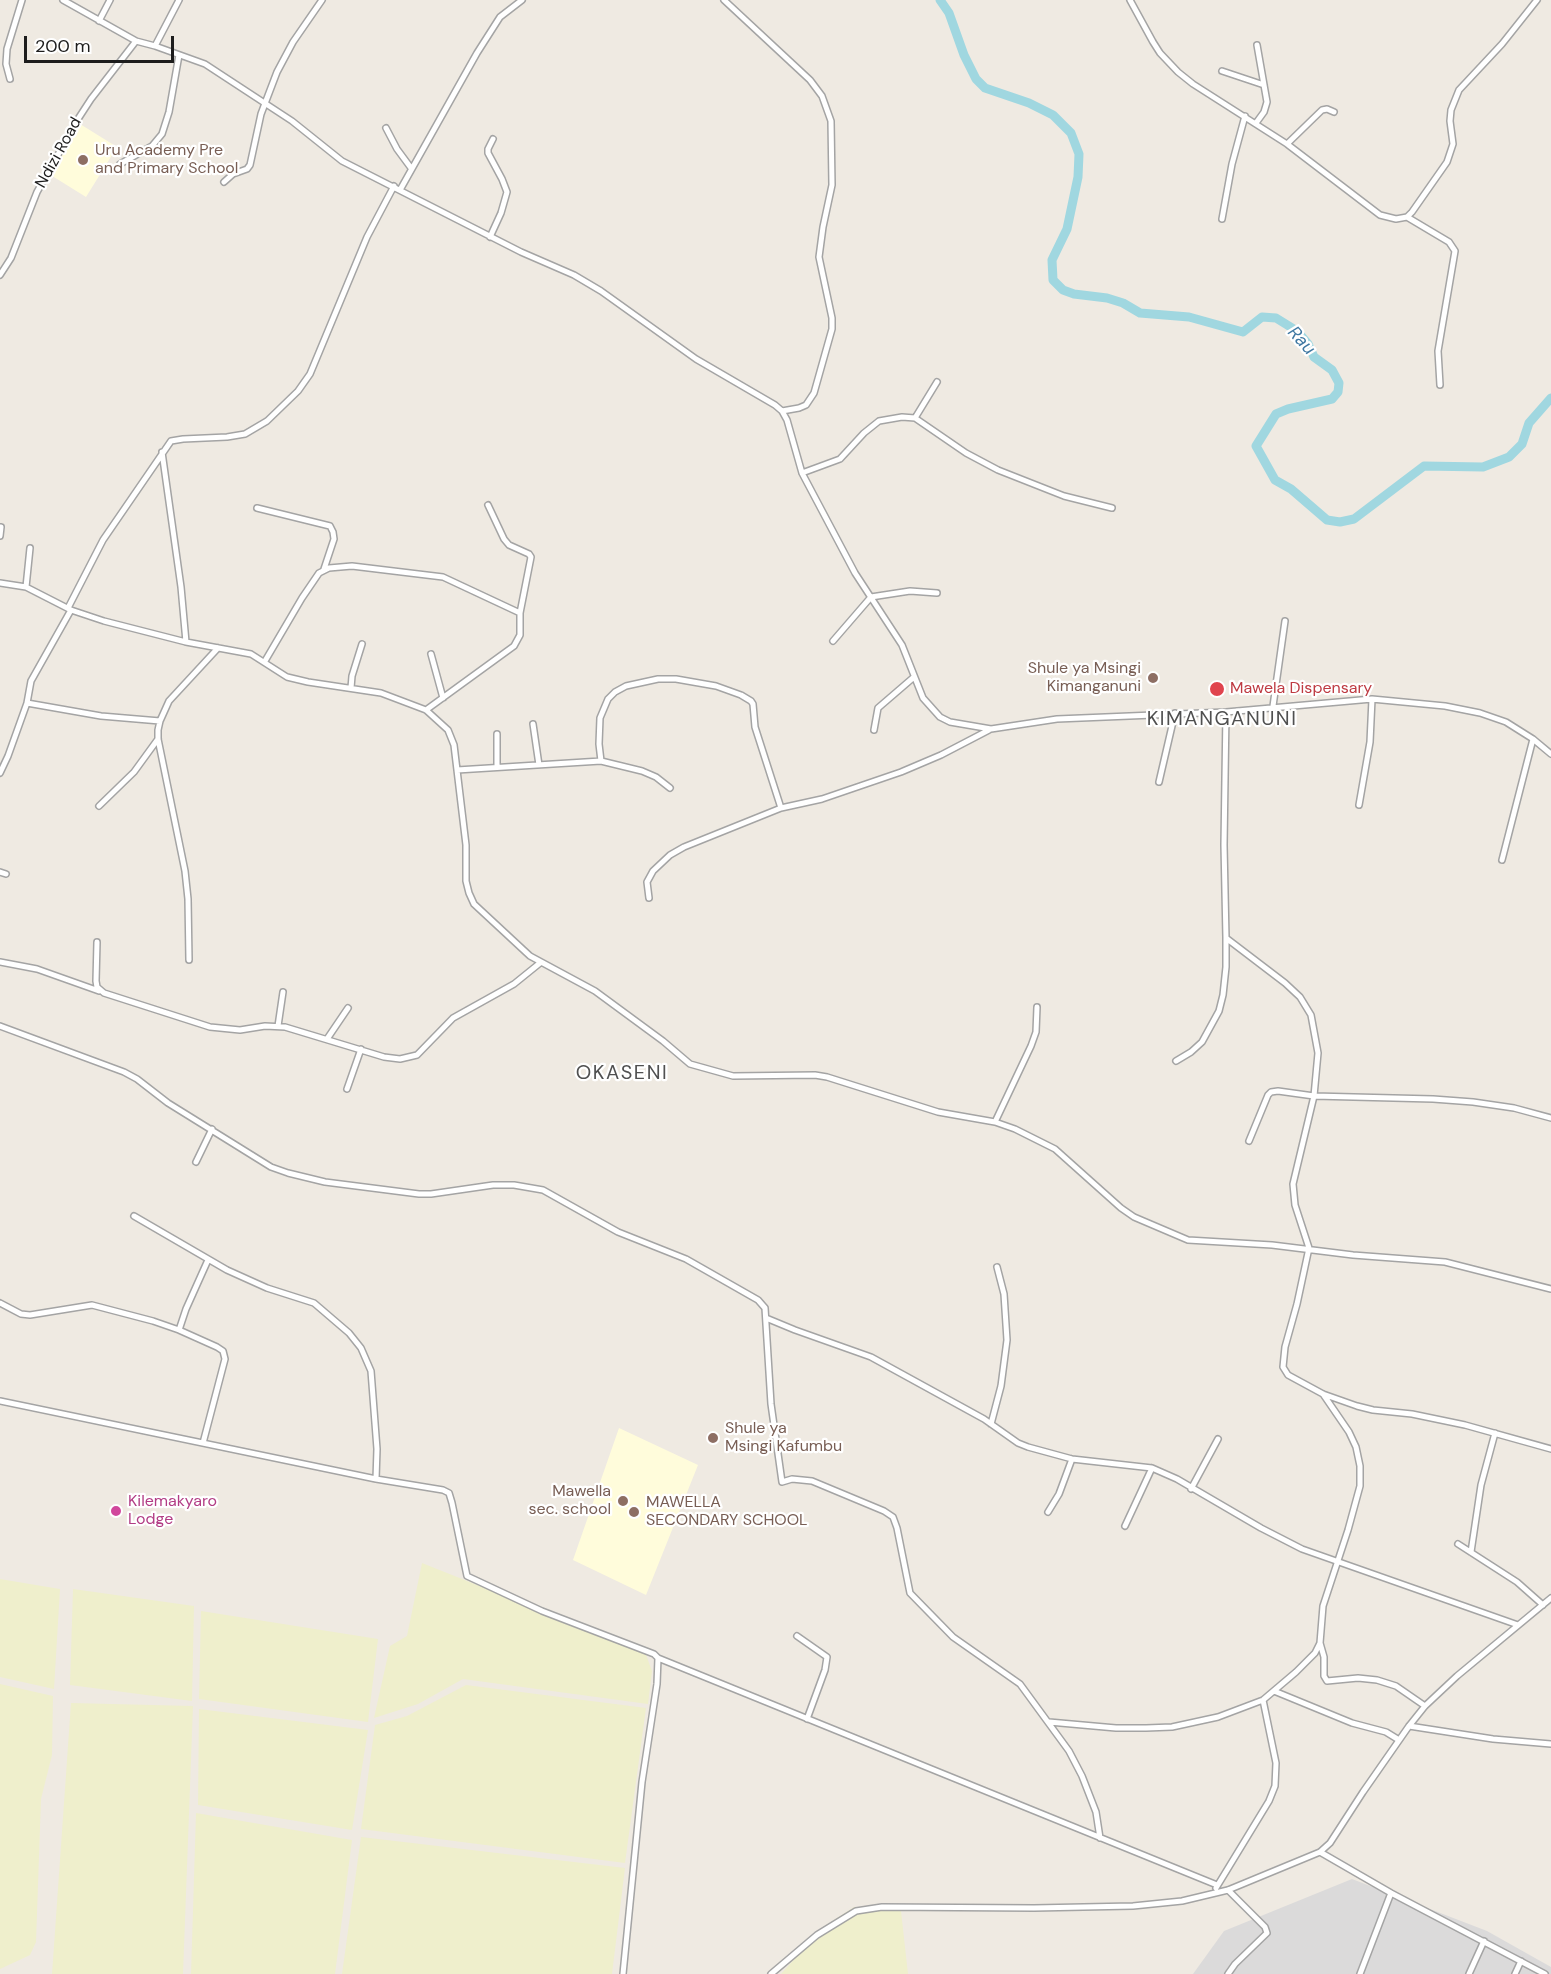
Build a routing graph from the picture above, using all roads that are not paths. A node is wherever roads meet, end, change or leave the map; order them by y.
1 (22, 0) edge
2 (63, 0) edge
3 (110, 0) edge
4 (178, 0) edge
5 (322, 0) edge
6 (522, 0) edge
7 (724, 0) edge
8 (1130, 0) edge
9 (1538, 0) edge
10 (99, 21) junction
11 (136, 41) junction
12 (1257, 45) dead end
13 (155, 46) junction
14 (179, 55) junction
15 (1222, 71) dead end
16 (10, 79) dead end
17 (1264, 85) junction
18 (264, 104) junction
19 (1334, 112) dead end
20 (1245, 116) junction
21 (1256, 123) junction
22 (386, 128) dead end
23 (493, 139) dead end
24 (1287, 144) junction
25 (120, 164) dead end
26 (411, 168) junction
27 (224, 182) dead end
28 (394, 186) junction
29 (400, 190) junction
30 (1407, 217) junction
31 (1222, 219) dead end
32 (490, 237) junction
33 (0, 275) edge
34 (937, 382) dead end
35 (1440, 385) dead end
36 (782, 411) junction
37 (915, 418) junction
38 (162, 452) junction
39 (802, 473) junction
40 (488, 505) dead end
41 (257, 508) dead end
42 (1112, 508) dead end
43 (1, 527) edge
44 (0, 536) edge
45 (30, 548) dead end
46 (324, 569) junction
47 (0, 583) edge
48 (26, 587) junction
49 (937, 593) dead end
50 (871, 597) junction
51 (69, 609) junction
52 (520, 613) junction
53 (1285, 621) dead end
54 (833, 641) dead end
55 (186, 642) junction
56 (362, 644) dead end
57 (218, 648) junction
58 (432, 654) dead end
59 (265, 661) junction
60 (914, 677) junction
61 (351, 688) junction
62 (443, 698) junction
63 (1372, 699) junction
64 (27, 703) junction
65 (1273, 706) junction
66 (426, 710) junction
67 (1226, 711) junction
68 (1175, 713) junction
69 (160, 721) junction
70 (533, 724) dead end
71 (991, 729) junction
72 (874, 730) dead end
73 (497, 734) dead end
74 (158, 739) junction
75 (1533, 739) junction
76 (1551, 754) edge
77 (601, 761) junction
78 (539, 765) junction
79 (497, 767) junction
80 (457, 770) junction
81 (0, 773) edge
82 (1159, 782) dead end
83 (670, 788) dead end
84 (1359, 805) dead end
85 (99, 806) dead end
86 (781, 808) junction
87 (1502, 860) dead end
88 (649, 898) dead end
89 (1226, 938) junction
90 (97, 942) dead end
91 (189, 960) dead end
92 (0, 962) edge
93 (540, 963) junction
94 (101, 992) junction
95 (283, 992) dead end
96 (1037, 1007) dead end
97 (348, 1008) dead end
98 (0, 1026) edge
99 (278, 1026) junction
100 (327, 1039) junction
101 (361, 1049) junction
102 (1176, 1061) dead end
103 (347, 1089) dead end
104 (1314, 1096) junction
105 (1551, 1118) edge
106 (995, 1122) junction
107 (212, 1129) junction
108 (1249, 1142) dead end
109 (196, 1162) dead end
110 (134, 1216) dead end
111 (1309, 1248) junction
112 (208, 1260) junction
113 (997, 1267) dead end
114 (1551, 1289) edge
115 (0, 1303) edge
116 (766, 1318) junction
117 (179, 1330) junction
118 (1323, 1394) junction
119 (0, 1401) edge
120 (991, 1424) junction
121 (1495, 1433) junction
122 (1218, 1439) dead end
123 (203, 1443) junction
124 (1551, 1449) edge
125 (1072, 1459) junction
126 (1152, 1468) junction
127 (376, 1479) junction
128 (1191, 1489) junction
129 (1048, 1512) dead end
130 (1125, 1526) dead end
131 (1458, 1544) dead end
132 (1471, 1552) junction
133 (1338, 1562) junction
134 (1551, 1598) edge
135 (1543, 1605) junction
136 (1518, 1625) junction
137 (797, 1636) dead end
138 (1320, 1643) junction
139 (658, 1658) junction
140 (1274, 1691) junction
141 (1263, 1700) junction
142 (1425, 1706) junction
143 (807, 1719) junction
144 (1049, 1722) junction
145 (1409, 1726) junction
146 (1399, 1740) junction
147 (1551, 1744) edge
148 (1100, 1838) junction
149 (1320, 1852) junction
150 (1217, 1885) junction
151 (1228, 1890) junction
152 (1214, 1893) junction
153 (1391, 1893) junction
154 (1484, 1941) junction
155 (1521, 1961) junction
156 (623, 1974) edge
157 (771, 1974) edge
158 (1228, 1974) edge
159 (1360, 1974) edge
160 (1469, 1974) edge
161 (1515, 1974) edge
162 (1545, 1974) edge

1 - 16 street
2 - 10 street
3 - 10 street
4 - 13 street
5 - 18 street
6 - 26 street
7 - 36 street
8 - 20 street
9 - 30 street
10 - 11 street
11 - 13 street
11 - 33 street, Ndizi Road
12 - 17 street
13 - 14 street
14 - 18 street
14 - 25 street
15 - 17 street
17 - 21 street
18 - 27 street
18 - 28 street
19 - 24 street
20 - 21 street
20 - 31 street
21 - 24 street
22 - 26 street
23 - 32 street
24 - 30 street
26 - 29 street
28 - 29 street
28 - 38 street
29 - 32 street
30 - 35 street
32 - 36 street
34 - 37 street
36 - 39 street
37 - 39 street
37 - 42 street
38 - 51 street
38 - 55 street
39 - 50 street
40 - 52 street
41 - 46 street
43 - 44 street
45 - 48 street
46 - 52 street
46 - 59 street
47 - 48 street
48 - 51 street
49 - 50 street
50 - 54 street
50 - 60 street
51 - 55 street
51 - 64 street
52 - 62 street
53 - 65 street
55 - 57 street
56 - 61 street
57 - 59 street
57 - 69 street
58 - 62 street
59 - 61 street
60 - 71 street
60 - 72 street
61 - 66 street
62 - 66 street
63 - 65 street
63 - 75 street
63 - 84 street
64 - 69 street
64 - 81 street
65 - 67 street
66 - 80 street
67 - 68 street
67 - 89 street
68 - 71 street
68 - 82 street
69 - 74 street
70 - 78 street
71 - 86 street
73 - 79 street
74 - 85 street
74 - 91 street
75 - 76 street
75 - 87 street
77 - 78 street
77 - 83 street
77 - 86 street
78 - 79 street
79 - 80 street
80 - 93 street
86 - 88 street
89 - 102 street
89 - 104 street
90 - 94 street
92 - 94 street
93 - 101 street
93 - 106 street
94 - 99 street
95 - 99 street
96 - 106 street
97 - 100 street
98 - 107 street
99 - 100 street
100 - 101 street
101 - 103 street
104 - 105 street
104 - 108 street
104 - 111 street
106 - 111 street
107 - 109 street
107 - 116 street
110 - 112 street
111 - 114 street
111 - 118 street
112 - 117 street
112 - 127 street
113 - 120 street
115 - 117 street
116 - 120 street
116 - 144 street
117 - 123 street
118 - 121 street
118 - 133 street
119 - 123 street
120 - 125 street
121 - 124 street
121 - 132 street
122 - 128 street
123 - 127 street
125 - 126 street
125 - 129 street
126 - 128 street
126 - 130 street
127 - 139 street
128 - 133 street
131 - 132 street
132 - 135 street
133 - 136 street
133 - 138 street
134 - 135 street
135 - 136 street
136 - 142 street
137 - 143 street
138 - 140 street
138 - 142 street
139 - 143 street
139 - 156 street
140 - 141 street
140 - 146 street
141 - 144 street
141 - 150 street
142 - 145 street
143 - 148 street
144 - 148 street
145 - 146 street
145 - 147 street
146 - 149 street
148 - 150 street
149 - 151 street
149 - 153 street
150 - 152 street
151 - 152 street
151 - 158 street
152 - 157 street
153 - 154 street
153 - 159 street
154 - 155 street
154 - 160 street
155 - 161 street
155 - 162 street

